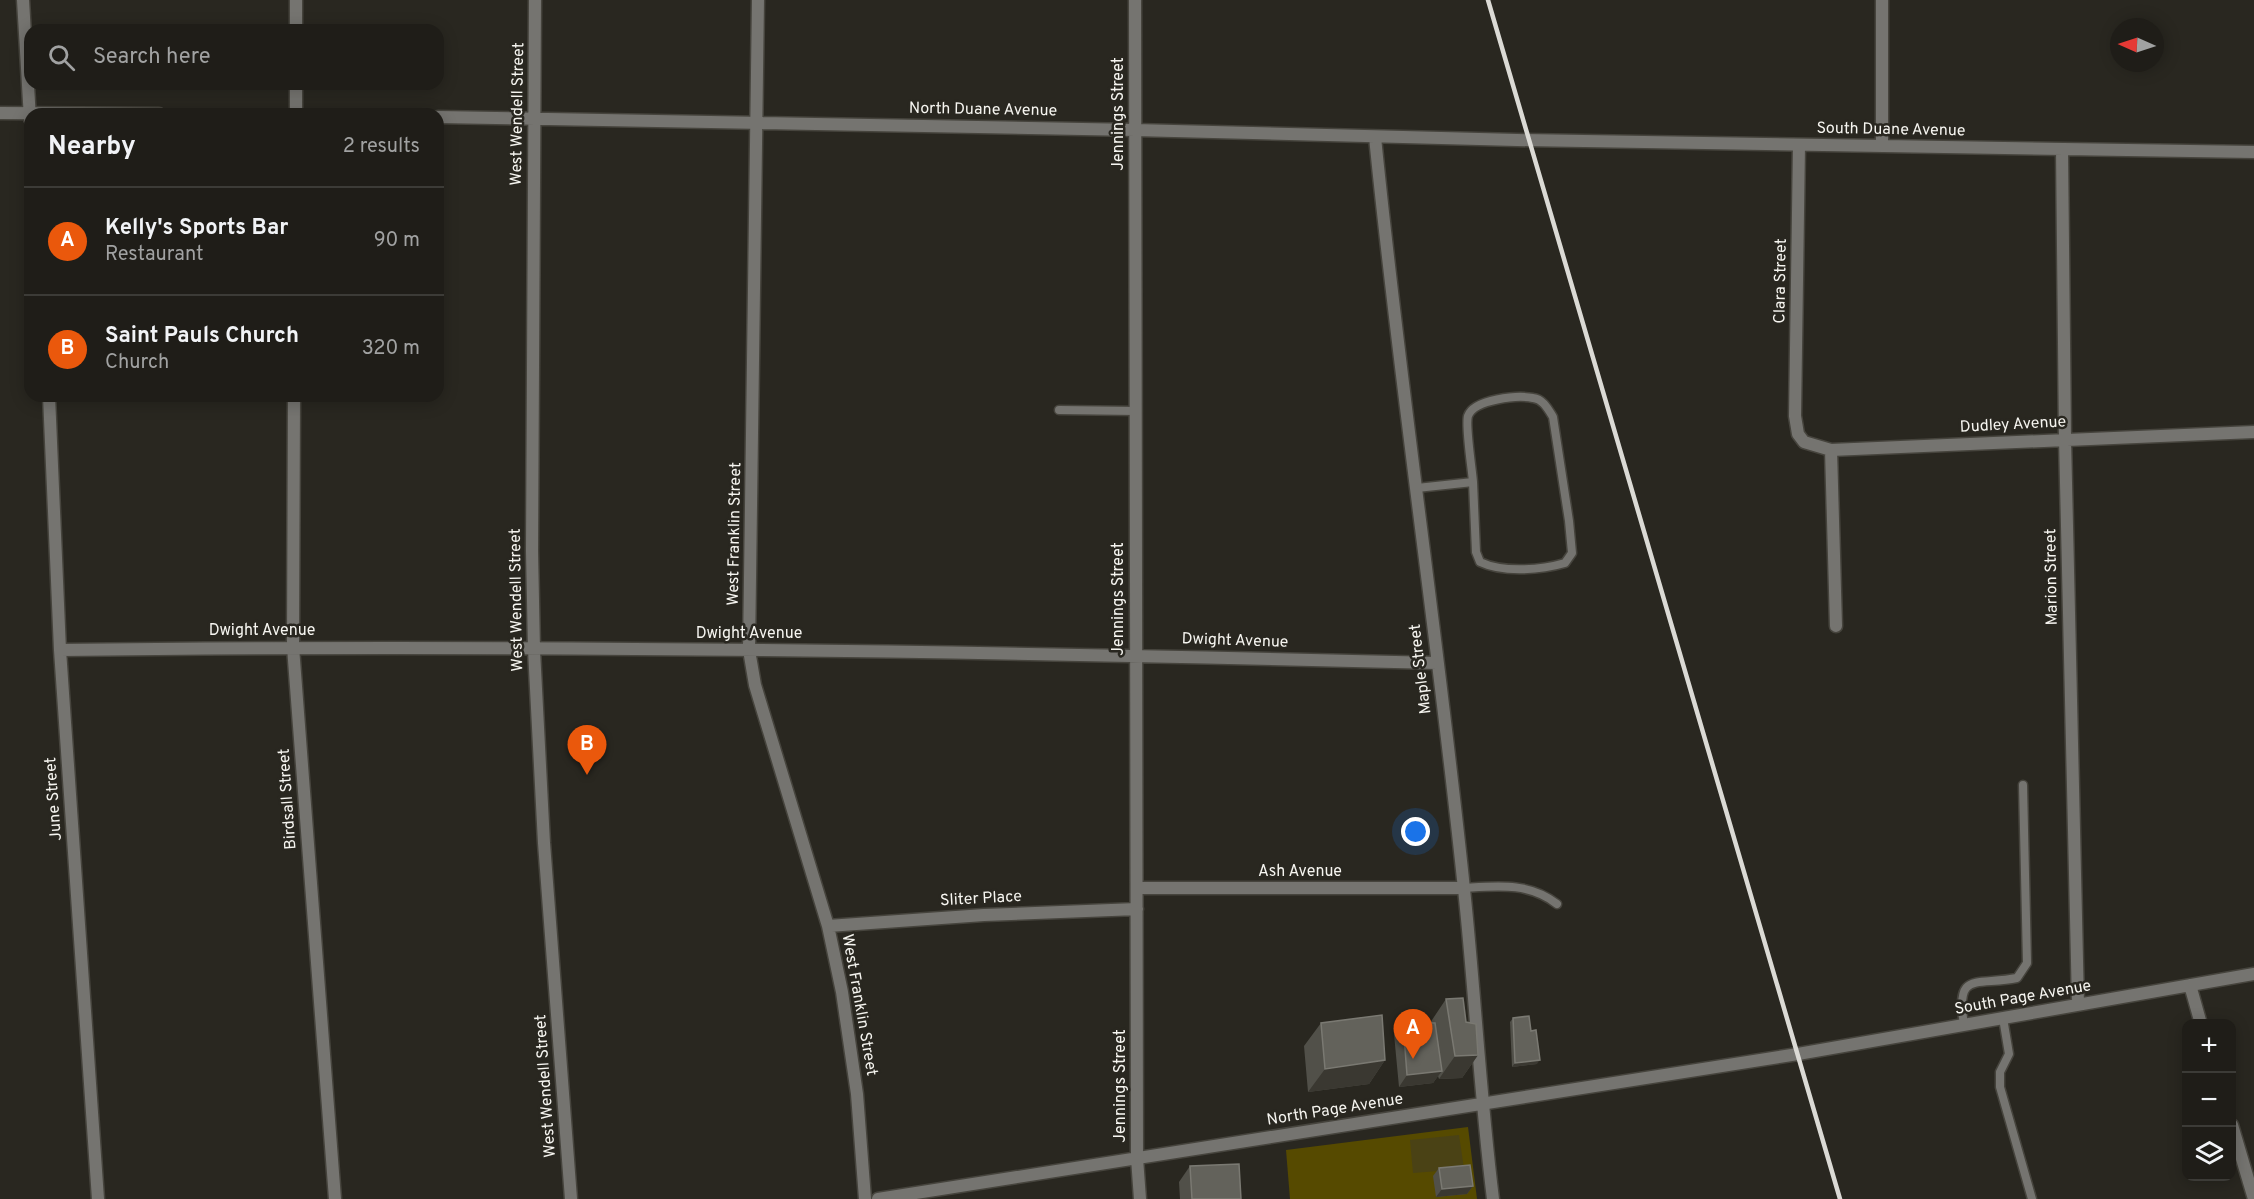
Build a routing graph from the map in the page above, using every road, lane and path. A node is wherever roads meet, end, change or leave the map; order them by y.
1 (23, 0) edge
2 (296, 0) edge
3 (535, 0) edge
4 (758, 0) edge
5 (1135, 0) edge
6 (1882, 0) edge
7 (24, 24) edge
8 (296, 24) edge
9 (28, 90) edge
10 (296, 90) edge
11 (29, 108) edge
12 (296, 108) edge
13 (0, 113) edge
14 (24, 116) edge
15 (444, 117) edge
16 (534, 118) junction
17 (757, 122) junction
18 (1136, 130) junction
19 (1375, 137) junction
20 (1527, 141) joint
21 (1799, 145) junction
22 (1882, 146) junction
23 (2062, 148) junction
24 (2254, 152) edge
25 (49, 402) edge
26 (294, 402) edge
27 (1059, 410) dead end
28 (1137, 411) junction
29 (1795, 416) joint
30 (2254, 432) edge
31 (2065, 439) junction
32 (1831, 450) junction
33 (1473, 482) junction
34 (1417, 488) junction
35 (1836, 626) dead end
36 (293, 647) junction
37 (60, 650) junction
38 (534, 650) junction
39 (749, 650) junction
40 (1135, 655) junction
41 (1437, 663) junction
42 (2023, 785) dead end
43 (1137, 888) junction
44 (1464, 888) junction
45 (1557, 904) dead end
46 (1137, 909) junction
47 (828, 926) junction
48 (2254, 974) edge
49 (2190, 985) junction
50 (2078, 1004) junction
51 (2003, 1018) junction
52 (2200, 1019) edge
53 (1964, 1025) junction
54 (1797, 1054) joint
55 (1481, 1103) junction
56 (2233, 1127) edge
57 (1137, 1158) junction
58 (98, 1199) edge
59 (335, 1199) edge
60 (571, 1199) edge
61 (865, 1199) edge
62 (878, 1199) edge
63 (1140, 1199) edge
64 (1493, 1199) edge
65 (2032, 1199) edge
66 (2254, 1199) edge

1 - 7 street
2 - 8 street
3 - 16 street, West Wendell Street
4 - 17 street, West Franklin Street
5 - 18 street, Jennings Street
6 - 22 street
9 - 11 street
10 - 12 street
13 - 14 street
15 - 16 street, North Duane Avenue
16 - 17 street, North Duane Avenue
16 - 38 street, West Wendell Street
17 - 18 street, North Duane Avenue
17 - 39 street, West Franklin Street
18 - 19 street, North Duane Avenue
18 - 28 street, Jennings Street
19 - 20 street, North Duane Avenue
19 - 34 street, Maple Street
20 - 21 street, South Duane Avenue
21 - 22 street, South Duane Avenue
21 - 29 street, Clara Street
22 - 23 street, South Duane Avenue
23 - 24 street, South Duane Avenue
23 - 31 street, Marion Street
25 - 37 street, June Street
26 - 36 street, Birdsall Street
27 - 28 lane
28 - 40 street, Jennings Street
29 - 32 street, Dudley Avenue
30 - 31 street, Dudley Avenue
31 - 32 street, Dudley Avenue
31 - 50 street, Marion Street
32 - 35 street
33 - 33 lane
33 - 34 lane
34 - 41 street, Maple Street
36 - 37 street, Dwight Avenue
36 - 38 street, Dwight Avenue
36 - 59 street, Birdsall Street
37 - 58 street, June Street
38 - 39 street, Dwight Avenue
38 - 60 street, West Wendell Street
39 - 40 street, Dwight Avenue
39 - 47 street, West Franklin Street
40 - 41 street, Dwight Avenue
40 - 43 street, Jennings Street
41 - 44 street, Maple Street
42 - 53 lane
43 - 44 street, Ash Avenue
43 - 46 street, Jennings Street
44 - 45 lane
44 - 55 street, Maple Street
46 - 47 street, Sliter Place
46 - 57 street, Jennings Street
47 - 61 street, West Franklin Street
48 - 49 street, South Page Avenue
49 - 50 street, South Page Avenue
49 - 52 street
50 - 51 street, South Page Avenue
51 - 53 street, South Page Avenue
51 - 65 lane
53 - 54 street, South Page Avenue
54 - 55 street, North Page Avenue
55 - 57 street, North Page Avenue
55 - 64 street, Maple Street
56 - 66 street
57 - 62 street, North Page Avenue
57 - 63 street, Jennings Street

